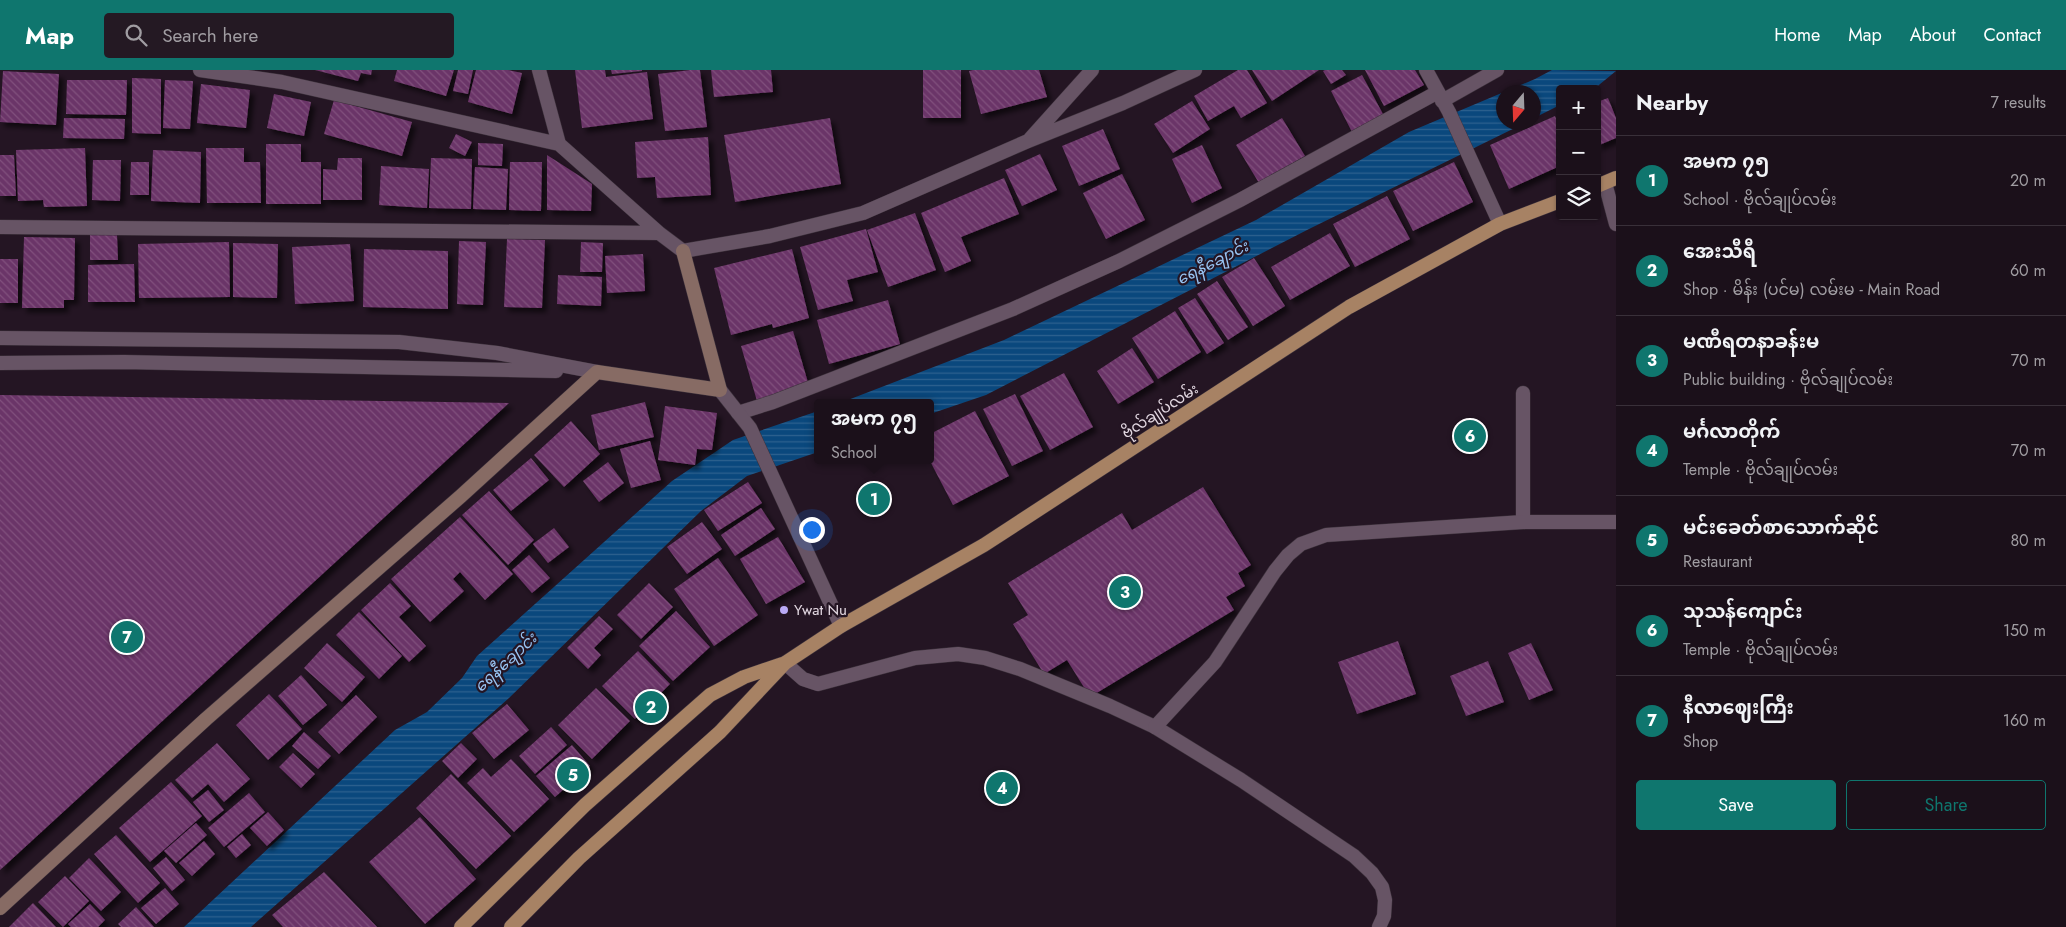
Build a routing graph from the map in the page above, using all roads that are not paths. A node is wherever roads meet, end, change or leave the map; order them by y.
1 (200, 70) edge
2 (539, 70) edge
3 (1092, 70) edge
4 (1195, 70) edge
5 (1426, 70) edge
6 (1497, 70) edge
7 (1443, 101) junction
8 (1028, 141) junction
9 (559, 144) junction
10 (1606, 183) edge
11 (1556, 203) edge
12 (1500, 224) junction
13 (1616, 224) edge
14 (0, 226) edge
15 (659, 233) junction
16 (683, 251) junction
17 (0, 338) edge
18 (0, 363) edge
19 (597, 372) junction
20 (720, 390) junction
21 (1523, 393) dead end
22 (738, 413) junction
23 (1523, 522) junction
24 (1616, 522) edge
25 (841, 626) junction
26 (785, 663) junction
27 (1155, 727) junction
28 (0, 908) edge
29 (461, 927) edge
30 (511, 927) edge
31 (1379, 927) edge

1 - 9 street
2 - 9 street
3 - 8 street
4 - 8 street
5 - 7 street
6 - 7 street
7 - 12 street
7 - 22 street
8 - 16 street
9 - 15 street
10 - 13 street
11 - 12 main road, ဗိုလ်‌ချုပ်‌လမ်း
12 - 25 main road, ဗိုလ်‌ချုပ်‌လမ်း
14 - 15 street
15 - 16 street
16 - 20 main road
17 - 19 street
18 - 19 street
19 - 20 main road
19 - 28 main road
20 - 22 street
21 - 23 street
22 - 25 street
23 - 24 street
23 - 27 street
25 - 26 main road, ဗိုလ်‌ချုပ်‌လမ်း
26 - 27 street
26 - 29 main road
26 - 30 main road
27 - 31 street

